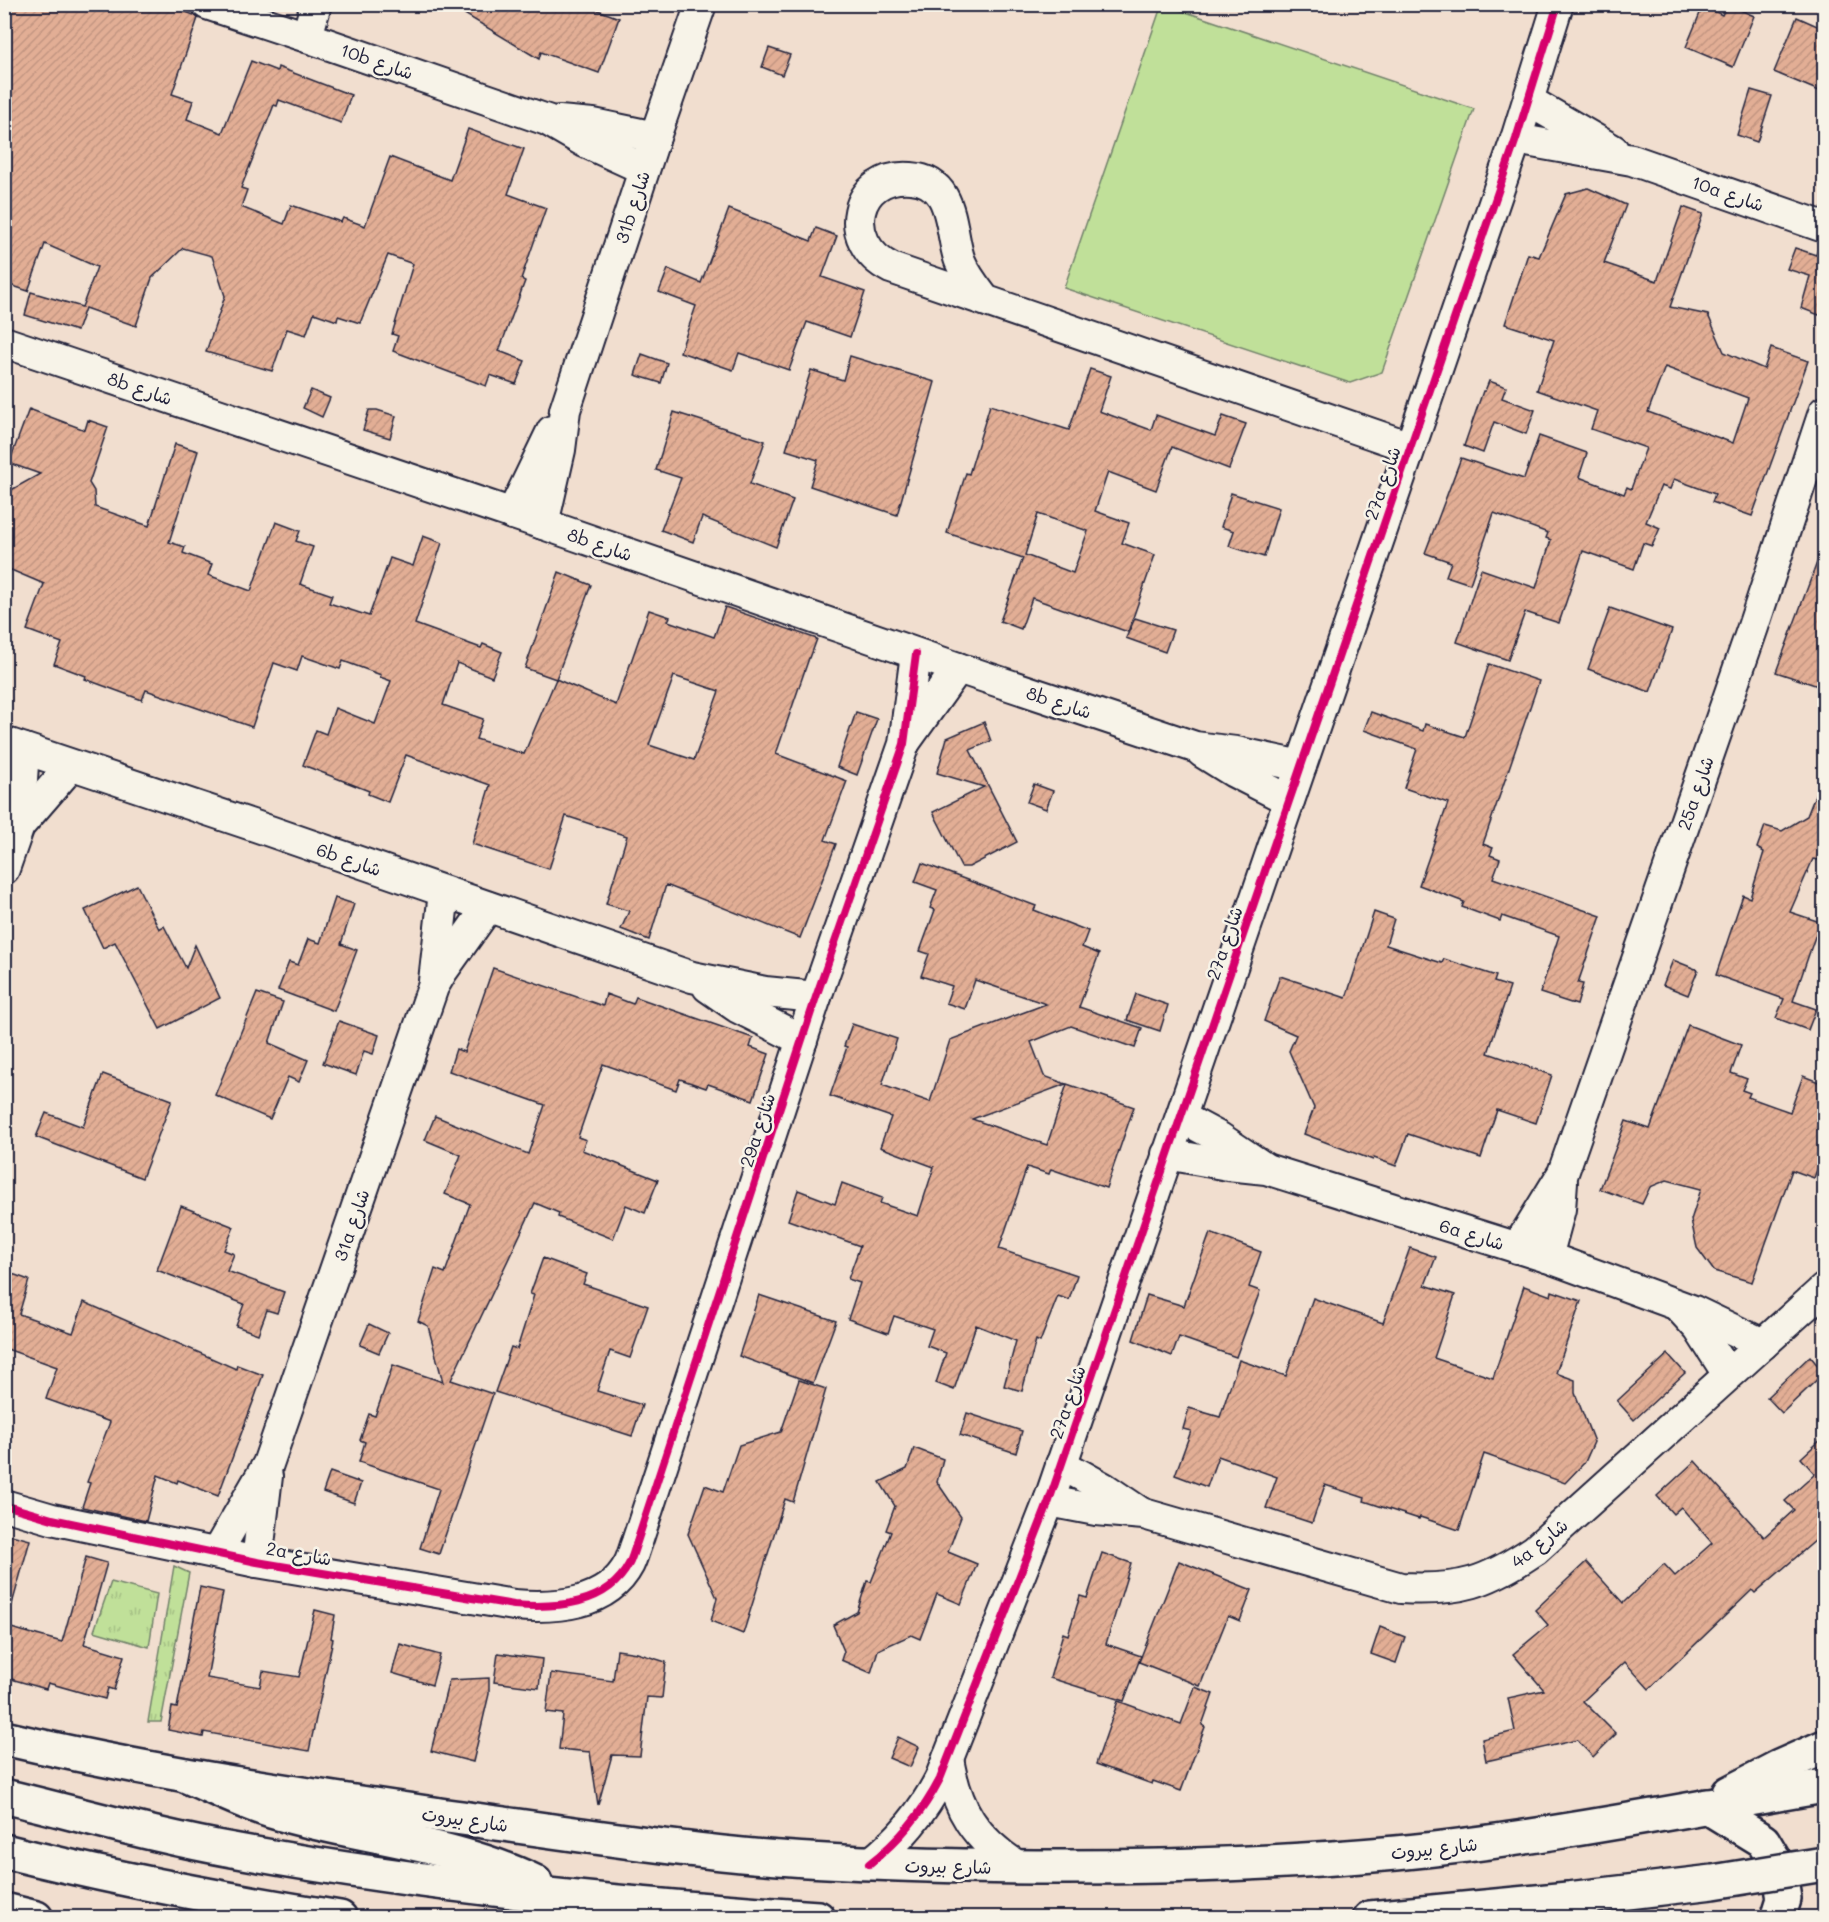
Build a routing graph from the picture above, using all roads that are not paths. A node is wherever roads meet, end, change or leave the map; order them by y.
1 (207, 4) edge
2 (316, 4) edge
3 (701, 4) edge
4 (1558, 4) edge
5 (278, 15) edge
6 (307, 37) junction
7 (1528, 101) junction
8 (547, 120) junction
9 (655, 137) junction
10 (1516, 139) junction
11 (1632, 160) junction
12 (644, 168) junction
13 (1824, 227) edge
14 (985, 300) junction
15 (4, 342) edge
16 (565, 410) junction
17 (1824, 412) edge
18 (1410, 447) junction
19 (512, 514) junction
20 (543, 524) junction
21 (916, 654) junction
22 (958, 668) junction
23 (904, 744) junction
24 (14, 745) edge
25 (1195, 747) junction
26 (71, 766) junction
27 (1301, 766) junction
28 (1289, 800) junction
29 (19, 826) junction
30 (4, 868) edge
31 (444, 892) junction
32 (488, 907) junction
33 (693, 977) junction
34 (433, 987) junction
35 (816, 997) junction
36 (802, 1040) junction
37 (1181, 1117) junction
38 (1167, 1154) junction
39 (1266, 1169) junction
40 (1563, 1173) junction
41 (1517, 1248) junction
42 (1547, 1257) junction
43 (1824, 1289) edge
44 (1677, 1305) junction
45 (1763, 1344) junction
46 (1728, 1374) junction
47 (268, 1464) junction
48 (1061, 1464) junction
49 (1049, 1501) junction
50 (4, 1505) edge
51 (1144, 1514) junction
52 (217, 1552) junction
53 (257, 1562) junction
54 (592, 1598) joint
55 (4, 1738) edge
56 (1824, 1747) edge
57 (948, 1758) junction
58 (187, 1776) junction
59 (1824, 1786) edge
60 (4, 1796) edge
61 (1706, 1806) junction
62 (4, 1851) edge
63 (869, 1864) junction
64 (1824, 1864) edge
65 (1019, 1867) junction
66 (570, 1898) junction
67 (4, 1910) edge
68 (33, 1917) edge
69 (340, 1917) edge
70 (818, 1917) edge
71 (1370, 1917) edge
72 (1778, 1917) edge

1 - 5 street, 10b شارع
2 - 6 street
3 - 9 street, 31b شارع
4 - 7 street, 27a شارع
5 - 6 street, 10b شارع
6 - 8 street, 10b شارع
7 - 10 street, 27a شارع
7 - 11 street, 10a شارع
8 - 9 street, 10b شارع
8 - 12 street, 10b شارع
9 - 12 street, 31b شارع
10 - 11 street, 10a شارع
10 - 18 street, 27a شارع
11 - 13 street, 10a شارع
12 - 16 street, 31b شارع
14 - 14 street
14 - 18 street
15 - 19 street, 8b شارع
16 - 19 street, 31b شارع
16 - 20 street, 31b شارع
17 - 40 street, 25a شارع
18 - 27 street, 27a شارع
19 - 20 street, 8b شارع
20 - 21 street, 8b شارع
21 - 22 street, 8b شارع
21 - 23 street, 29a شارع
22 - 23 street, 29a شارع
22 - 25 street, 8b شارع
23 - 35 street, 29a شارع
24 - 26 street, 6b شارع
24 - 29 street
25 - 27 street, 8b شارع
25 - 28 street, 8b شارع
26 - 29 street
26 - 31 street, 6b شارع
27 - 28 street, 27a شارع
28 - 37 street, 27a شارع
29 - 30 street
31 - 32 street, 6b شارع
31 - 34 street, 31a شارع
32 - 33 street, 6b شارع
32 - 34 street, 31a شارع
33 - 35 street, 6b شارع
33 - 36 street, 6b شارع
34 - 47 street, 31a شارع
35 - 36 street, 29a شارع
36 - 54 street, 29a شارع
37 - 38 street, 27a شارع
37 - 39 street, 6a شارع
38 - 39 street, 6a شارع
38 - 48 street, 27a شارع
39 - 41 street, 6a شارع
40 - 41 street, 25a شارع
40 - 42 street, 25a شارع
41 - 42 street, 6a شارع
42 - 44 street, 6a شارع
43 - 45 street, 4a شارع
44 - 45 street, 6a شارع
44 - 46 street, 6a شارع
45 - 46 street, 4a شارع
46 - 51 street, 4a شارع
47 - 52 street, 31a شارع
47 - 53 street, 31a شارع
48 - 49 street, 27a شارع
48 - 51 street, 4a شارع
49 - 51 street, 4a شارع
49 - 57 street, 27a شارع
50 - 52 street, 2a شارع
52 - 53 street, 2a شارع
53 - 54 street, 2a شارع
55 - 58 main road, شارع بيروت
56 - 61 main road
57 - 63 street, 27a شارع
57 - 65 street
58 - 63 main road, شارع بيروت
58 - 66 main road
59 - 61 main road, شارع بيروت
60 - 66 main road
61 - 65 main road, شارع بيروت
61 - 72 main road
62 - 69 main road
63 - 65 main road, شارع بيروت
64 - 71 main road, bridge
66 - 70 main road
67 - 68 main road

